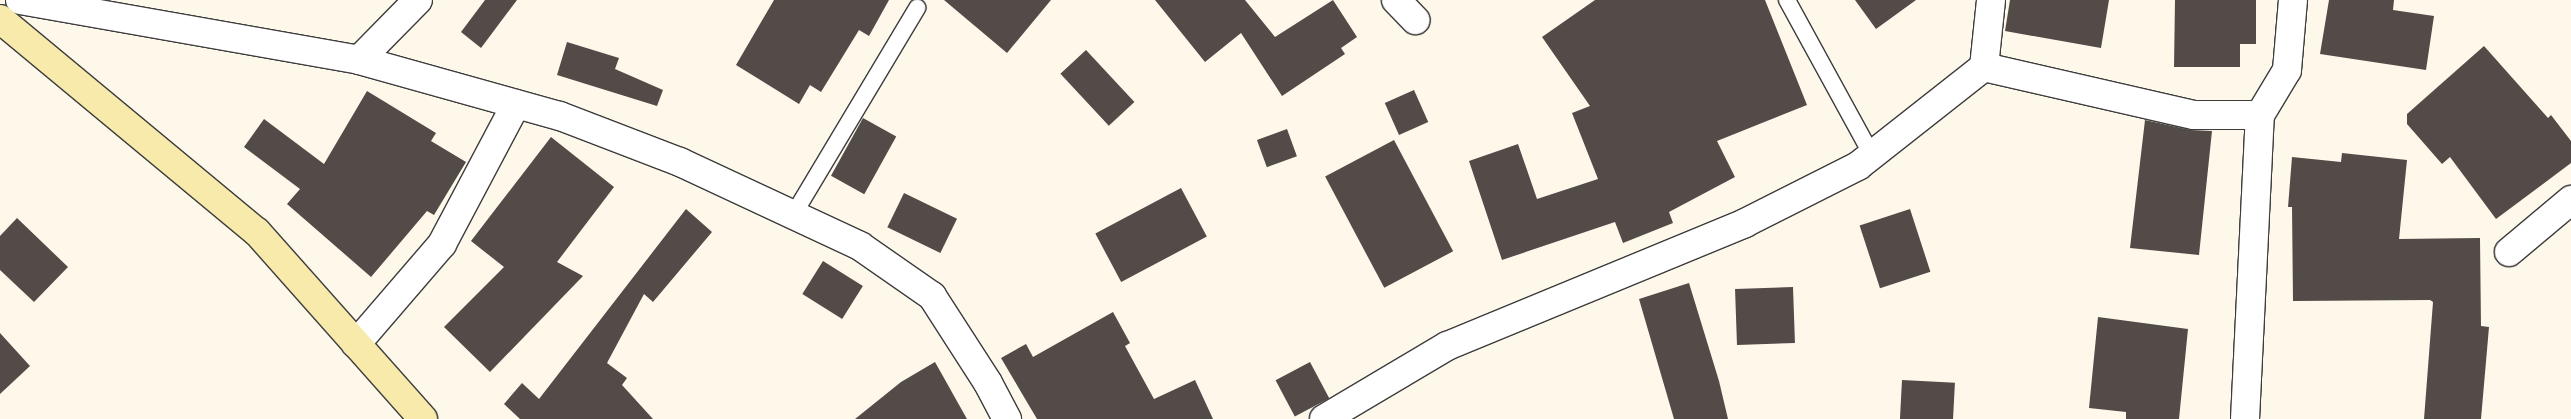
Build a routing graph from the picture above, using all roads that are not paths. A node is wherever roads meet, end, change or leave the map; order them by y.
1 (20, 0) edge
2 (418, 0) edge
3 (1396, 0) edge
4 (1787, 0) edge
5 (1991, 0) edge
6 (2293, 0) edge
7 (917, 8) dead end
8 (1415, 20) dead end
9 (3, 26) edge
10 (359, 60) junction
11 (1984, 68) junction
12 (516, 104) junction
13 (2260, 115) junction
14 (1872, 155) junction
15 (2571, 200) edge
16 (792, 217) junction
17 (2509, 252) dead end
18 (356, 344) junction
19 (423, 419) edge
20 (1006, 419) edge
21 (1324, 419) edge
22 (2245, 419) edge

1 - 10 street
2 - 10 street
3 - 8 street
4 - 14 lane
5 - 11 street
6 - 13 street
7 - 16 lane
9 - 18 street
10 - 12 street
11 - 13 street
11 - 14 street
12 - 16 street
12 - 18 street
13 - 22 street
14 - 21 street
15 - 17 street
16 - 20 street
18 - 19 street

